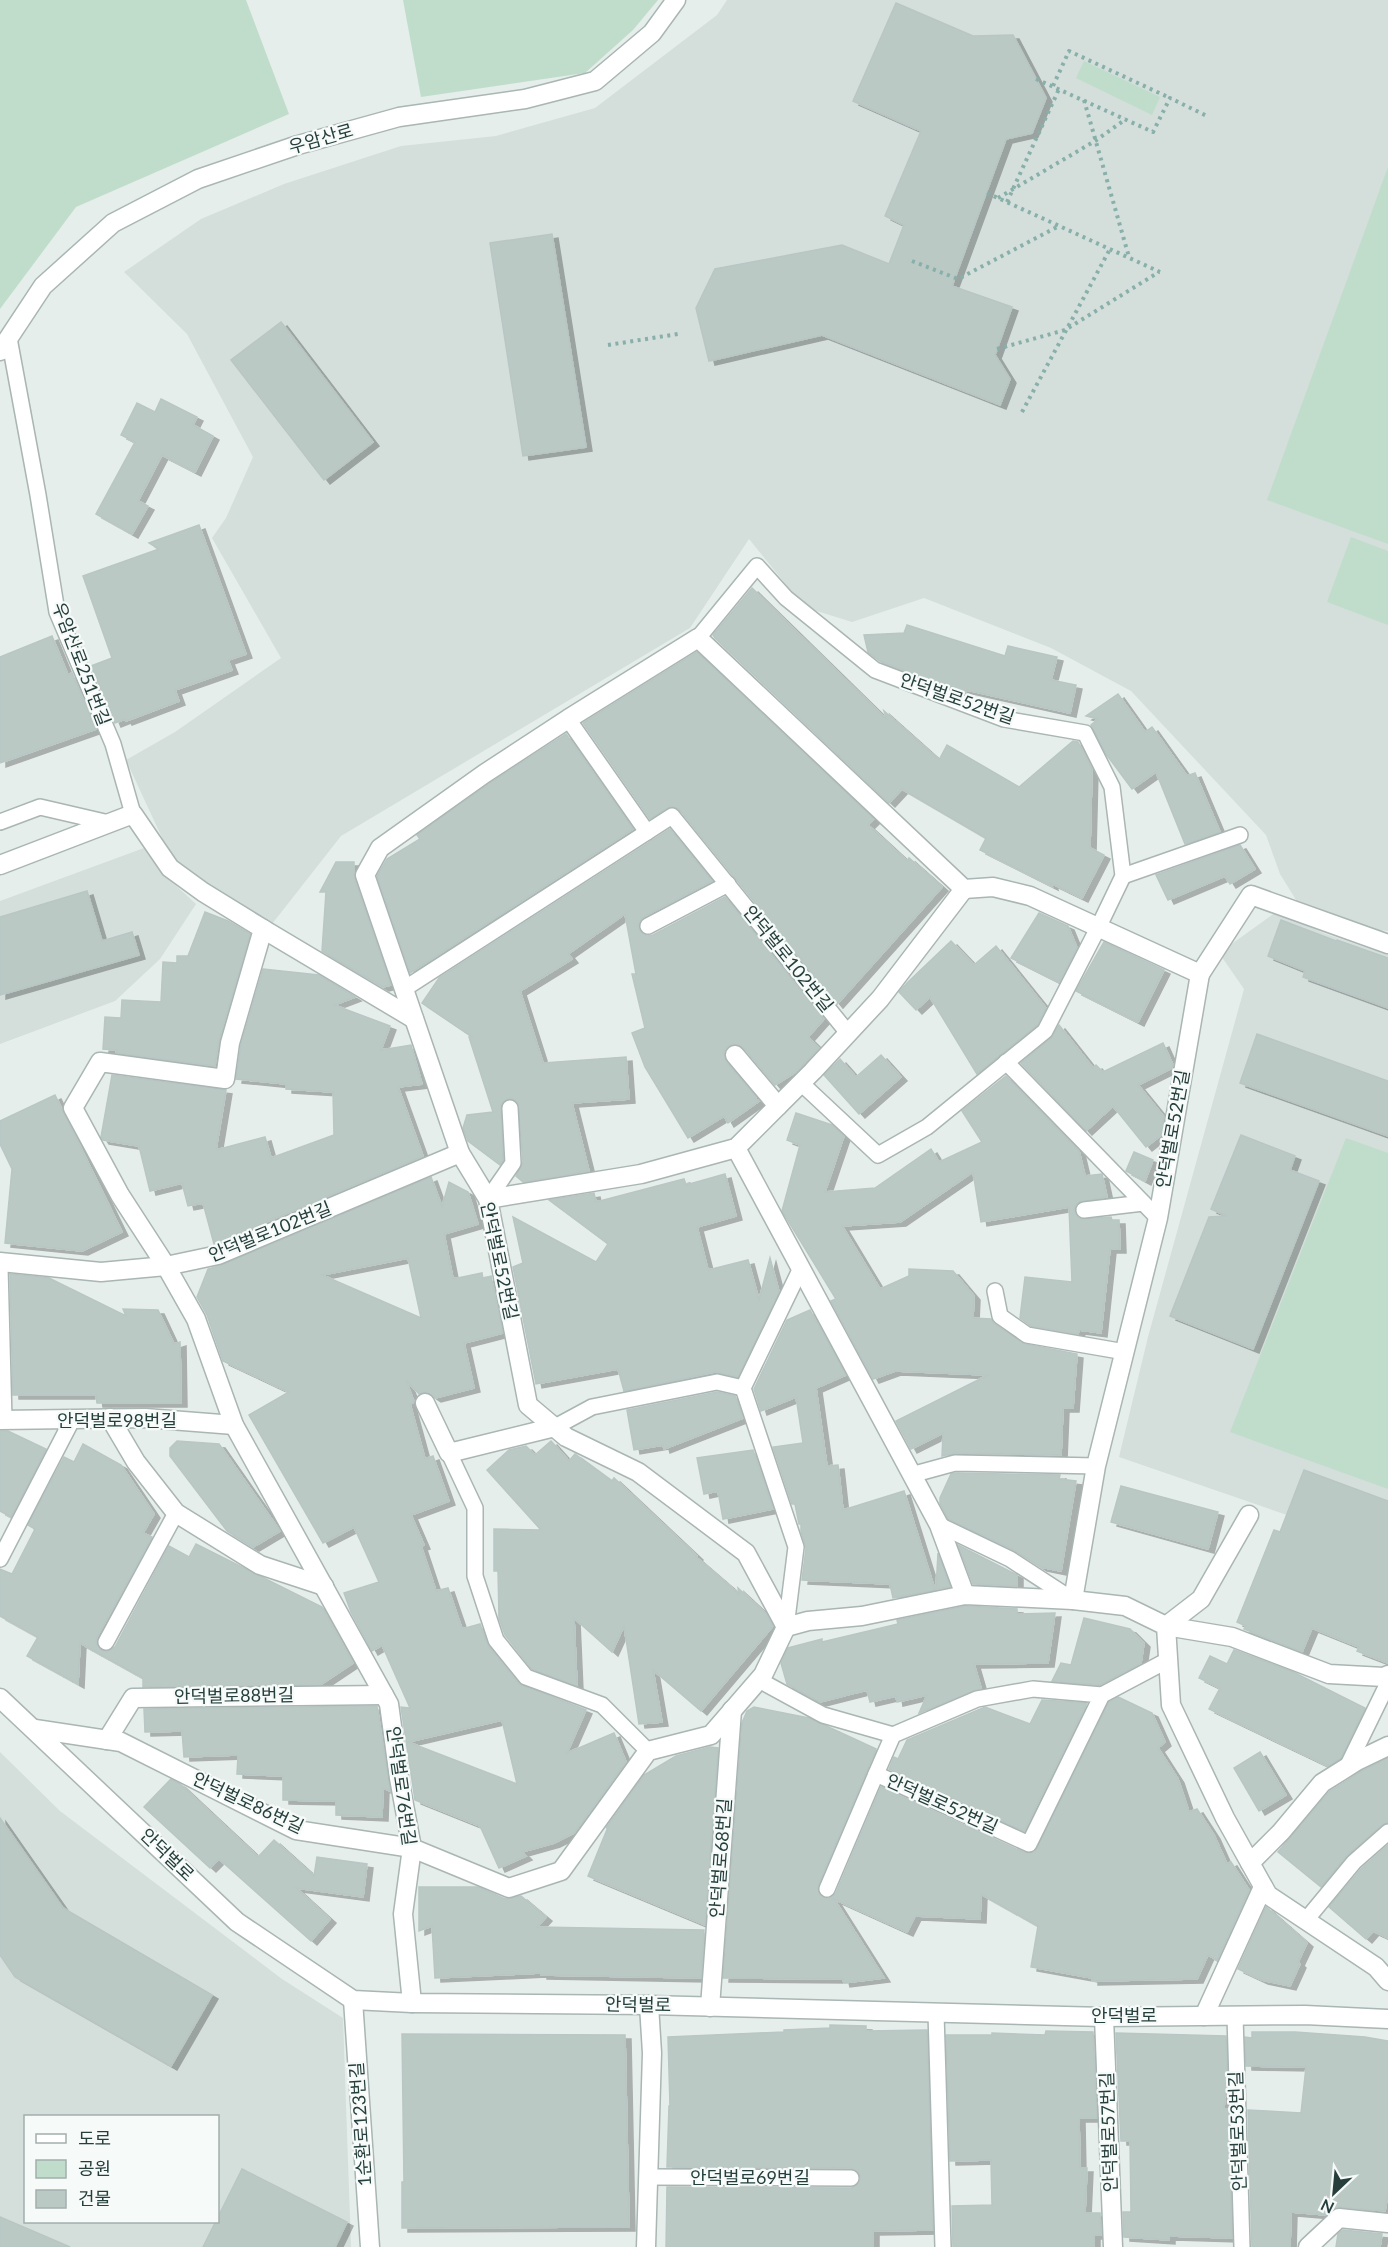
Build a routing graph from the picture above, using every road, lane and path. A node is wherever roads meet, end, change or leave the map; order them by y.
1 (676, 0) edge
2 (1036, 79) dead end
3 (1053, 86) junction
4 (1059, 89) junction
5 (1170, 98) junction
6 (1083, 100) junction
7 (1209, 117) dead end
8 (1127, 119) junction
9 (1095, 141) junction
10 (1014, 188) junction
11 (987, 193) dead end
12 (998, 198) junction
13 (1007, 202) junction
14 (1059, 226) junction
15 (1110, 249) junction
16 (1128, 257) junction
17 (912, 261) dead end
18 (1065, 330) junction
19 (678, 334) dead end
20 (4, 344) edge
21 (608, 345) dead end
22 (997, 349) dead end
23 (1022, 412) dead end
24 (698, 638) junction
25 (568, 719) junction
26 (133, 814) junction
27 (0, 822) edge
28 (109, 824) junction
29 (647, 832) junction
30 (1240, 835) dead end
31 (0, 865) edge
32 (1123, 876) junction
33 (728, 884) junction
34 (964, 889) junction
35 (648, 926) dead end
36 (1099, 926) junction
37 (264, 929) junction
38 (1388, 944) edge
39 (1200, 974) junction
40 (404, 989) junction
41 (414, 1020) junction
42 (848, 1033) junction
43 (735, 1055) dead end
44 (1006, 1062) junction
45 (801, 1083) junction
46 (778, 1106) junction
47 (510, 1108) dead end
48 (736, 1148) junction
49 (460, 1153) junction
50 (488, 1200) junction
51 (1143, 1203) junction
52 (1084, 1210) dead end
53 (1158, 1218) junction
54 (0, 1262) edge
55 (166, 1266) junction
56 (0, 1267) edge
57 (801, 1268) junction
58 (995, 1291) dead end
59 (1125, 1352) junction
60 (743, 1388) junction
61 (425, 1402) dead end
62 (110, 1419) junction
63 (2, 1420) edge
64 (72, 1420) junction
65 (234, 1425) junction
66 (555, 1427) junction
67 (449, 1453) junction
68 (1096, 1466) junction
69 (912, 1475) junction
70 (176, 1513) junction
71 (1249, 1515) dead end
72 (939, 1525) junction
73 (0, 1559) edge
74 (324, 1586) junction
75 (964, 1595) junction
76 (1073, 1600) junction
77 (1166, 1626) junction
78 (786, 1628) junction
79 (106, 1642) dead end
80 (1168, 1660) junction
81 (1388, 1675) edge
82 (759, 1680) junction
83 (1388, 1683) edge
84 (384, 1695) junction
85 (1102, 1695) junction
86 (0, 1698) edge
87 (732, 1710) junction
88 (35, 1729) junction
89 (893, 1735) junction
90 (107, 1740) junction
91 (1388, 1746) edge
92 (648, 1751) junction
93 (1347, 1767) junction
94 (876, 1774) junction
95 (1388, 1832) edge
96 (412, 1848) junction
97 (1250, 1863) junction
98 (1263, 1887) junction
99 (827, 1889) dead end
100 (1306, 1920) junction
101 (1388, 1981) edge
102 (352, 2000) junction
103 (412, 2003) junction
104 (649, 2005) junction
105 (710, 2007) junction
106 (936, 2013) junction
107 (1204, 2016) junction
108 (1235, 2016) junction
109 (1104, 2017) junction
110 (1388, 2019) edge
111 (649, 2177) junction
112 (851, 2178) dead end
113 (1388, 2223) edge
114 (370, 2247) edge
115 (646, 2247) edge
116 (943, 2247) edge
117 (1113, 2247) edge
118 (1242, 2247) edge
119 (1308, 2247) edge

1 - 20 street, 우암산로
2 - 3 path
3 - 4 path
3 - 5 path
4 - 6 path
4 - 10 path
5 - 7 path
5 - 8 path
6 - 8 path
6 - 9 path
8 - 9 path
9 - 10 path
9 - 16 path
10 - 12 path
10 - 13 path
11 - 12 path
12 - 13 path
13 - 14 path
14 - 15 path
14 - 17 path
15 - 16 path
15 - 18 path
16 - 18 path
18 - 22 path
18 - 23 path
19 - 21 path
20 - 26 lane, 우암산로251번길
24 - 25 street, 안덕벌로52번길
24 - 32 lane, 안덕벌로52번길
24 - 34 street
25 - 29 lane
25 - 40 street, 안덕벌로52번길
26 - 28 street
26 - 37 street, 우암산로251번길
27 - 28 lane
28 - 31 street
29 - 33 lane, 안덕벌로102번길
29 - 40 lane
30 - 32 lane
32 - 36 lane
33 - 35 lane
33 - 42 lane, 안덕벌로102번길
34 - 36 street
34 - 42 street
36 - 39 street
36 - 44 lane
37 - 41 street, 우암산로251번길
37 - 55 street, 안덕벌로76번길
38 - 39 street
39 - 53 street, 안덕벌로52번길
40 - 41 street, 안덕벌로52번길
41 - 49 street, 안덕벌로52번길
42 - 45 street
43 - 46 street
44 - 45 lane
44 - 51 lane, 안덕벌로52번길
45 - 46 street
46 - 48 street
47 - 50 lane
48 - 50 street
48 - 57 street
49 - 50 street, 안덕벌로52번길
49 - 55 street, 안덕벌로102번길
50 - 66 street, 안덕벌로52번길
51 - 52 lane
51 - 53 lane, 안덕벌로52번길
53 - 59 street, 안덕벌로52번길
54 - 55 street, 안덕벌로102번길
55 - 65 street, 안덕벌로76번길
56 - 63 lane
57 - 60 lane
57 - 69 street
58 - 59 lane
59 - 68 street, 안덕벌로52번길
60 - 66 lane
60 - 78 lane
61 - 67 street
62 - 64 street, 안덕벌로98번길
62 - 65 street, 안덕벌로98번길
62 - 70 street
63 - 64 street, 안덕벌로98번길
64 - 73 lane
65 - 74 street, 안덕벌로76번길
66 - 67 street
66 - 78 street, 안덕벌로52번길
67 - 92 lane
68 - 69 lane
68 - 76 street, 안덕벌로52번길
69 - 72 street
70 - 74 street
70 - 79 lane
71 - 77 street
72 - 75 street
72 - 76 lane
74 - 84 street, 안덕벌로76번길
75 - 76 street
75 - 78 street
76 - 77 street
77 - 80 street
77 - 81 street
78 - 82 street
80 - 85 lane
80 - 97 street
82 - 87 street
82 - 89 lane
83 - 93 lane
84 - 90 street, 안덕벌로88번길
84 - 96 street, 안덕벌로76번길
85 - 89 lane
85 - 94 lane, 안덕벌로52번길
86 - 88 street, 안덕벌로
87 - 92 street
87 - 105 street, 안덕벌로68번길
88 - 90 street, 안덕벌로86번길
88 - 102 street, 안덕벌로
89 - 94 lane, 안덕벌로52번길
90 - 96 street, 안덕벌로86번길
91 - 93 street
92 - 96 street, 안덕벌로86번길
93 - 97 street
94 - 99 lane
95 - 100 lane
96 - 103 street, 안덕벌로76번길
97 - 98 street
98 - 100 street
98 - 107 street
100 - 101 street
102 - 103 street, 안덕벌로
102 - 114 street, 1순환로123번길
103 - 104 street, 안덕벌로
104 - 105 street, 안덕벌로
104 - 111 street
105 - 106 street, 안덕벌로
106 - 109 street, 안덕벌로
106 - 116 lane
107 - 108 street, 안덕벌로
107 - 109 street, 안덕벌로
108 - 110 street, 안덕벌로
108 - 118 lane, 안덕벌로53번길
109 - 117 street, 안덕벌로57번길
111 - 112 lane, 안덕벌로69번길
111 - 115 street
113 - 119 street

